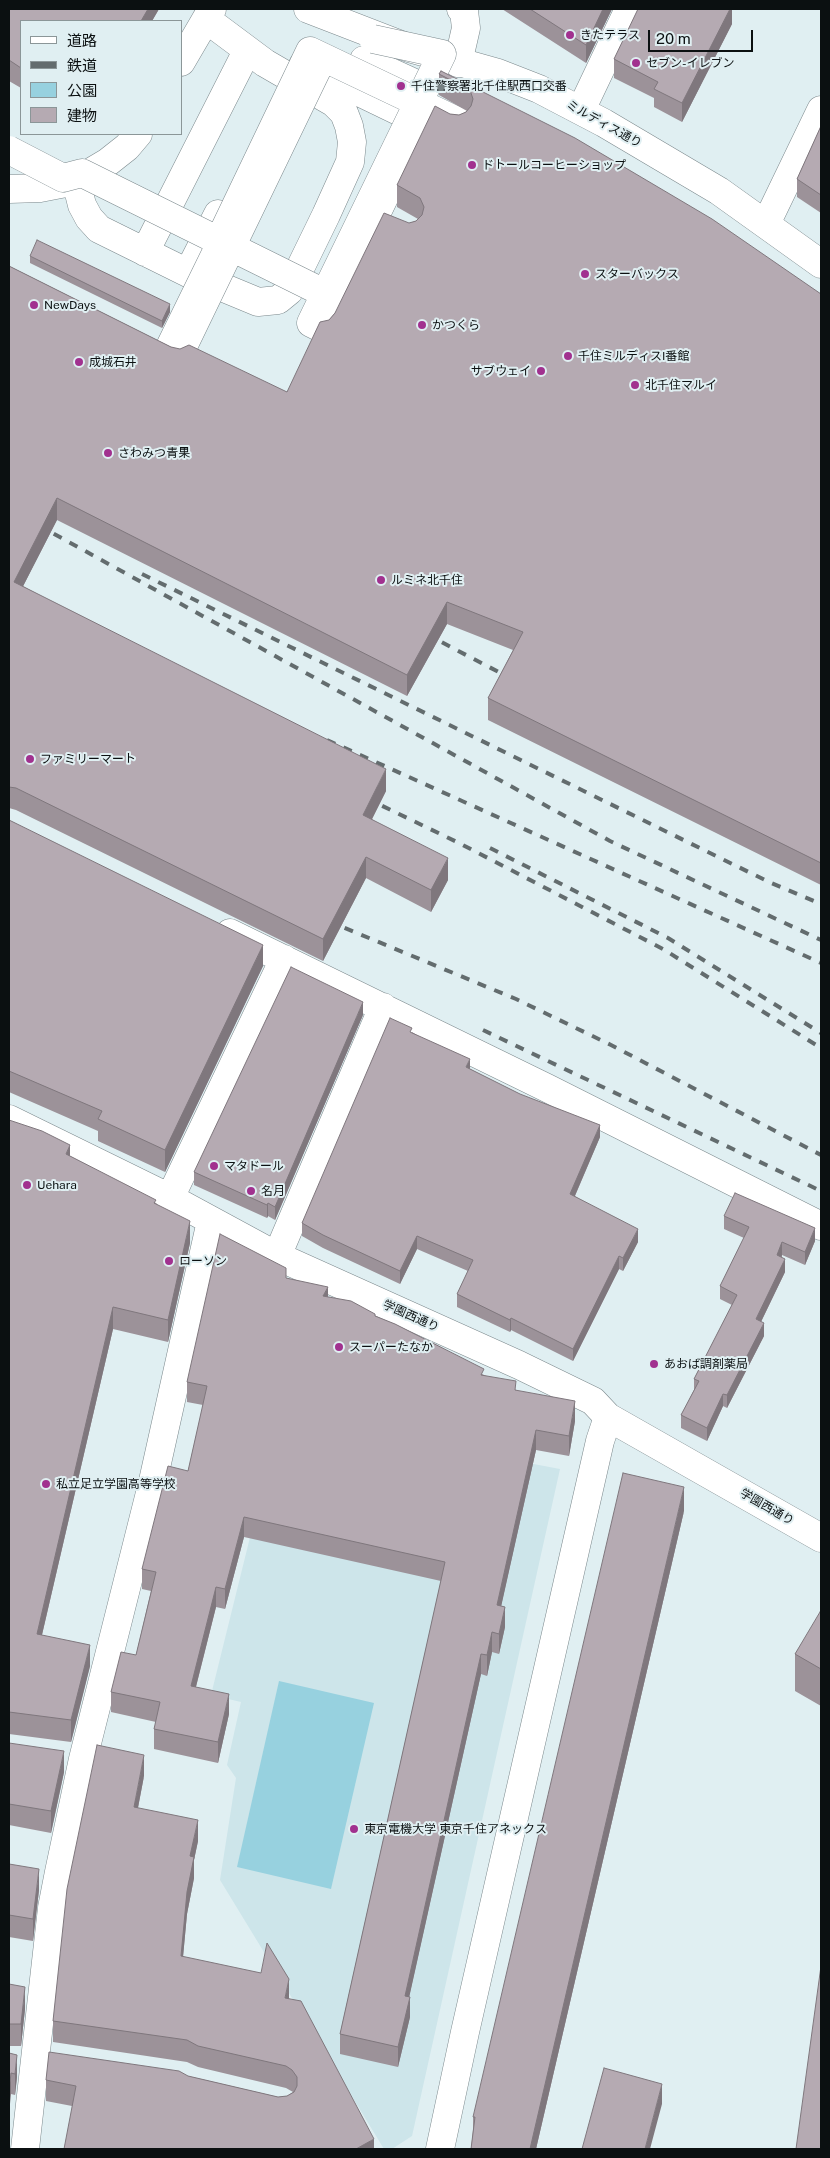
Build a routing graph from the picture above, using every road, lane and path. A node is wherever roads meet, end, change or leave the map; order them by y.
1 (308, 9) edge
2 (461, 9) edge
3 (629, 9) edge
4 (209, 14) edge
5 (247, 51) junction
6 (366, 54) junction
7 (182, 60) edge
8 (458, 63) junction
9 (308, 67) junction
10 (419, 93) junction
11 (581, 110) junction
12 (821, 110) edge
13 (457, 121) edge
14 (137, 135) edge
15 (9, 150) edge
16 (70, 179) junction
17 (9, 189) edge
18 (766, 224) junction
19 (223, 249) junction
20 (145, 252) junction
21 (821, 264) edge
22 (188, 273) junction
23 (142, 336) edge
24 (204, 920) edge
25 (284, 959) junction
26 (383, 1007) junction
27 (9, 1120) edge
28 (170, 1198) junction
29 (211, 1221) junction
30 (821, 1226) edge
31 (277, 1256) junction
32 (608, 1417) junction
33 (812, 1533) edge
34 (55, 1755) edge
35 (84, 1759) junction
36 (21, 2060) edge
37 (62, 2060) edge
38 (25, 2149) edge
39 (440, 2149) edge

1 - 8 street, ミルディス通り
2 - 8 street
3 - 11 street
4 - 5 street
4 - 7 street
5 - 9 street
5 - 20 street
6 - 9 street, bridge
6 - 10 street, bridge
6 - 10 street
8 - 11 street, ミルディス通り
9 - 19 street, bridge
9 - 22 street
9 - 22 street
10 - 13 street, bridge
10 - 19 street, bridge
11 - 18 street, ミルディス通り
12 - 18 street
14 - 16 street
15 - 16 street, bridge
16 - 17 street
16 - 19 street, bridge
16 - 20 street
18 - 21 street, ミルディス通り
19 - 23 street, bridge
20 - 22 street
24 - 25 street
25 - 26 street
25 - 28 street
26 - 30 street
26 - 31 street
27 - 28 street, 学園西通り
28 - 29 street, 学園西通り
29 - 31 street, 学園西通り
29 - 35 street
31 - 32 street, 学園西通り
32 - 33 street, 学園西通り
32 - 39 street
34 - 35 street
35 - 36 street
36 - 37 street
36 - 38 street

